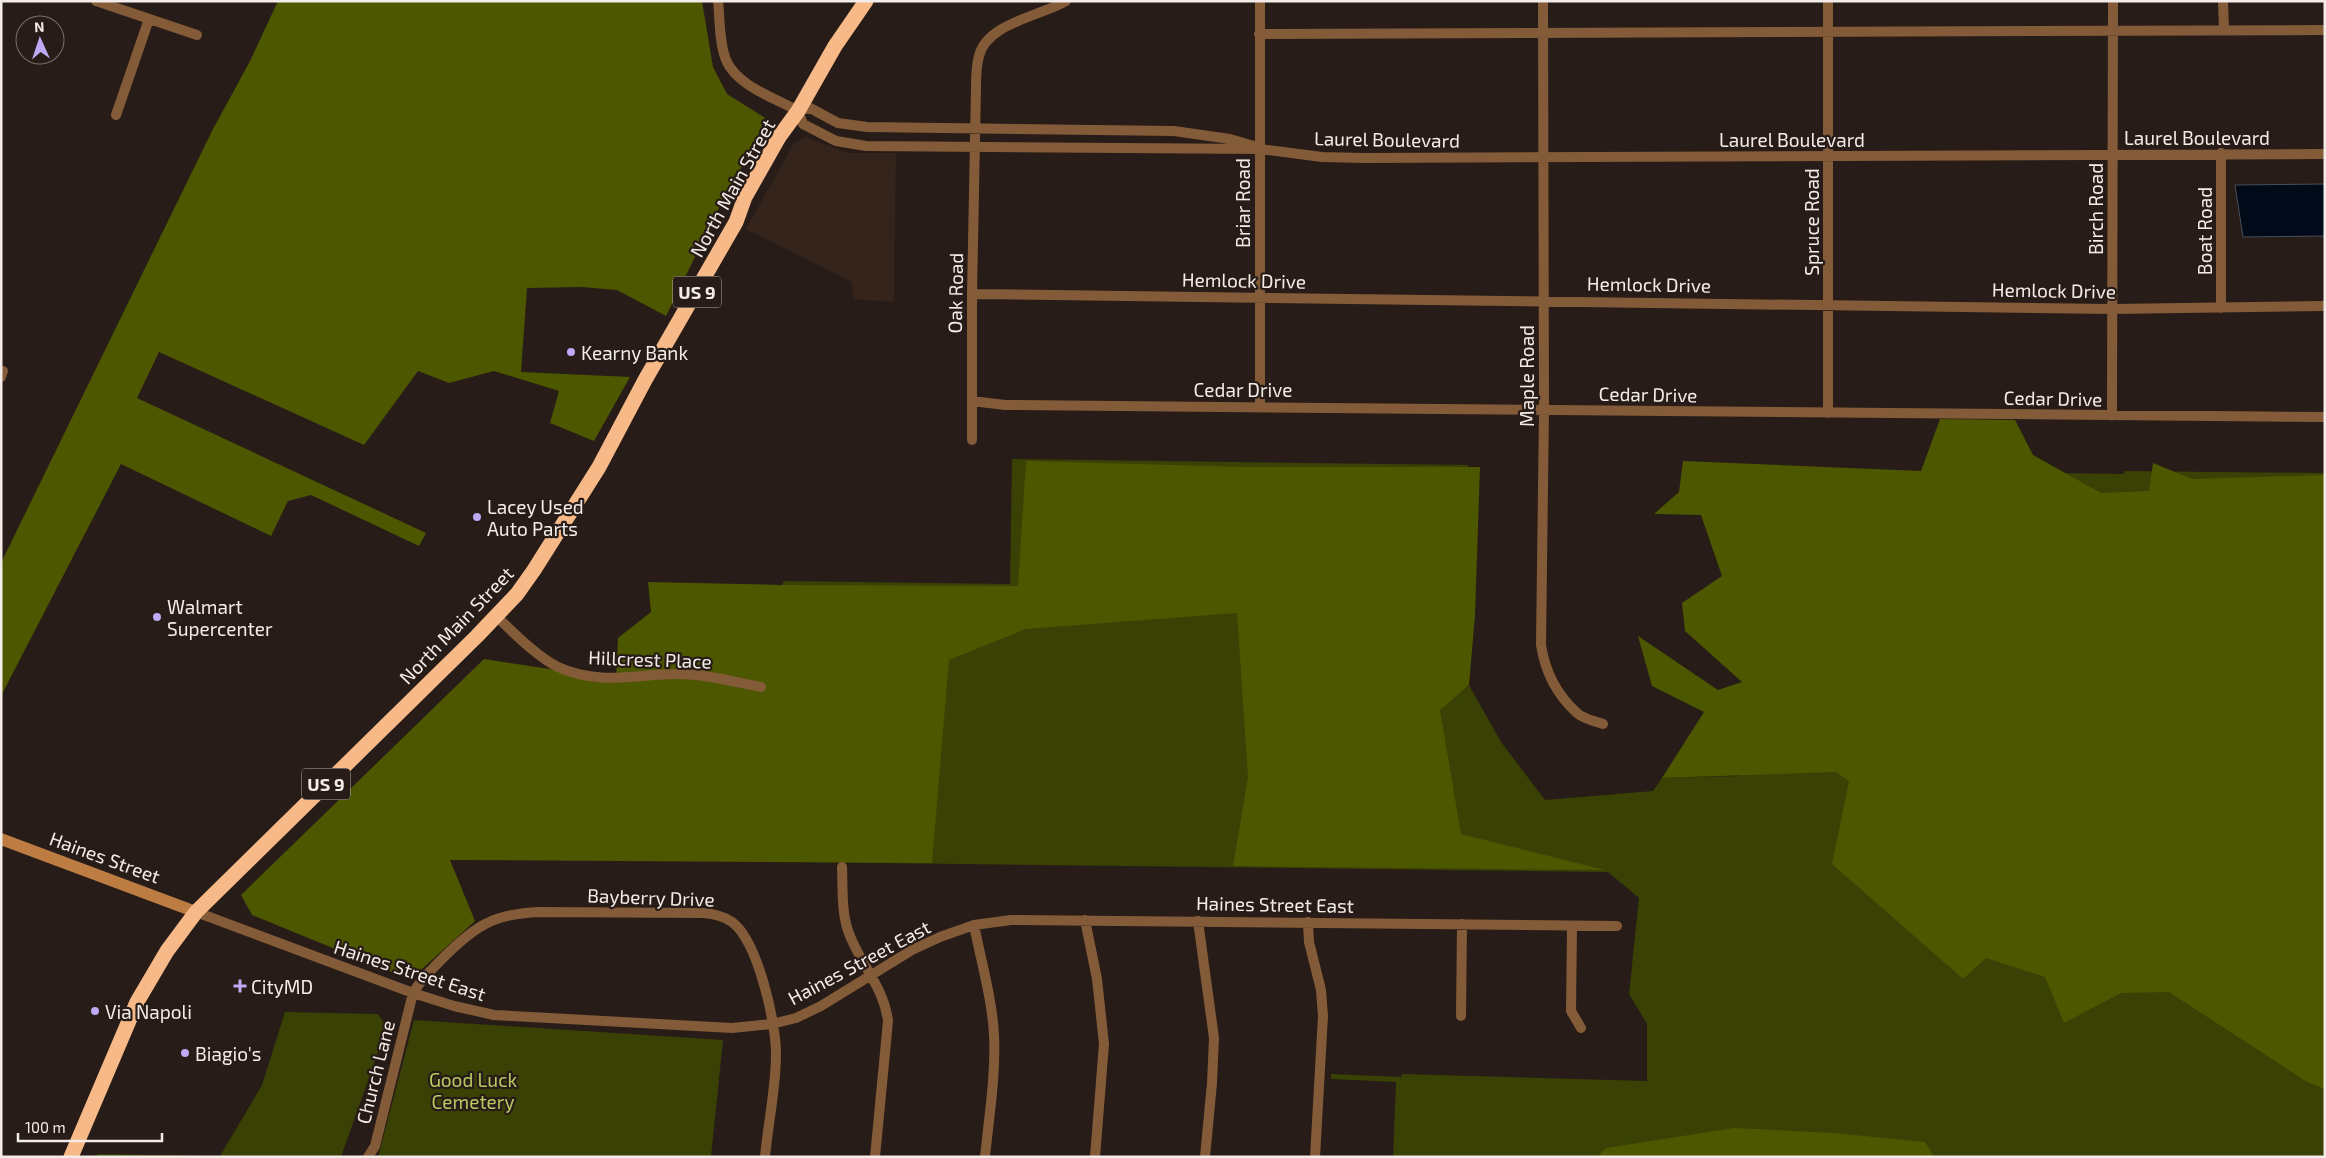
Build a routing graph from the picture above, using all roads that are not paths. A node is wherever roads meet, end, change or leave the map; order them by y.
1 (96, 1) edge
2 (718, 1) edge
3 (866, 1) edge
4 (1066, 1) edge
5 (1260, 1) edge
6 (1543, 1) edge
7 (1828, 1) edge
8 (2113, 1) edge
9 (2223, 1) edge
10 (149, 19) junction
11 (2224, 30) junction
12 (2325, 30) edge
13 (2112, 32) junction
14 (1543, 33) junction
15 (1827, 33) junction
16 (1260, 34) junction
17 (196, 35) dead end
18 (798, 111) junction
19 (116, 115) dead end
20 (910, 127) junction
21 (975, 128) junction
22 (909, 145) junction
23 (975, 146) junction
24 (1260, 149) junction
25 (2221, 153) junction
26 (2112, 154) junction
27 (2325, 154) edge
28 (1828, 156) junction
29 (1543, 157) junction
30 (972, 294) junction
31 (1259, 298) junction
32 (1543, 300) junction
33 (1828, 304) junction
34 (2325, 306) edge
35 (2221, 308) junction
36 (2112, 309) junction
37 (972, 401) junction
38 (1260, 406) junction
39 (1544, 410) junction
40 (1828, 413) junction
41 (2112, 416) junction
42 (2325, 417) edge
43 (972, 440) dead end
44 (496, 616) junction
45 (761, 687) dead end
46 (1603, 724) dead end
47 (1, 839) edge
48 (842, 867) dead end
49 (196, 912) junction
50 (1085, 920) junction
51 (1198, 921) junction
52 (1308, 922) junction
53 (1462, 924) junction
54 (974, 925) junction
55 (1572, 926) junction
56 (1617, 926) dead end
57 (871, 975) junction
58 (413, 993) junction
59 (1461, 1016) dead end
60 (772, 1024) junction
61 (1581, 1028) dead end
62 (70, 1157) edge
63 (368, 1157) edge
64 (765, 1157) edge
65 (875, 1157) edge
66 (985, 1157) edge
67 (1095, 1157) edge
68 (1204, 1157) edge
69 (1315, 1157) edge

1 - 10 street
2 - 18 street, Laurel Boulevard
3 - 18 highway, North Main Street / US 9
4 - 21 street, Oak Road
5 - 16 street, Briar Road
6 - 14 street, Maple Road
7 - 15 street, Spruce Road
8 - 13 street, Birch Road
9 - 11 street
10 - 17 street
10 - 19 street
11 - 12 street
11 - 13 street
13 - 15 street
13 - 26 street, Birch Road
14 - 15 street
14 - 16 street
14 - 29 street, Maple Road
15 - 28 street, Spruce Road
16 - 24 street, Briar Road
18 - 20 street, Laurel Boulevard
18 - 22 street, Laurel Boulevard
18 - 44 highway, North Main Street / US 9
20 - 21 street, Laurel Boulevard
20 - 22 street
21 - 23 street, Oak Road
21 - 24 street, Laurel Boulevard
22 - 23 street, Laurel Boulevard
23 - 24 street, Laurel Boulevard
23 - 30 street, Oak Road
24 - 29 street, Laurel Boulevard
24 - 31 street, Briar Road
25 - 26 street, Laurel Boulevard
25 - 27 street, Laurel Boulevard
25 - 35 street, Boat Road
26 - 28 street, Laurel Boulevard
26 - 36 street, Birch Road
28 - 29 street, Laurel Boulevard
28 - 33 street, Spruce Road
29 - 32 street, Maple Road
30 - 31 street, Hemlock Drive
30 - 37 street, Oak Road
31 - 32 street, Hemlock Drive
31 - 38 street, Briar Road
32 - 33 street, Hemlock Drive
32 - 39 street, Maple Road
33 - 36 street, Hemlock Drive
33 - 40 street, Spruce Road
34 - 35 street, Hemlock Drive
35 - 36 street, Hemlock Drive
36 - 41 street, Birch Road
37 - 38 street, Cedar Drive
37 - 43 street, Oak Road
38 - 39 street, Cedar Drive
39 - 40 street, Cedar Drive
39 - 46 street, Maple Road
40 - 41 street, Cedar Drive
41 - 42 street, Cedar Drive
44 - 45 street, Hillcrest Place
44 - 49 highway, North Main Street / US 9
47 - 49 street, Haines Street
48 - 57 street
49 - 58 street, Haines Street East
49 - 62 highway, North Main Street / US 9
50 - 51 street, Haines Street East
50 - 54 street, Haines Street East
50 - 67 street
51 - 52 street, Haines Street East
51 - 68 street
52 - 53 street, Haines Street East
52 - 69 street
53 - 55 street, Haines Street East
53 - 59 street
54 - 57 street, Haines Street East
54 - 66 street
55 - 56 street, Haines Street East
55 - 61 street
57 - 60 street, Haines Street East
57 - 65 street
58 - 60 street, Haines Street East
58 - 60 street, Bayberry Drive
58 - 63 street, Church Lane
60 - 64 street, Bayberry Drive

